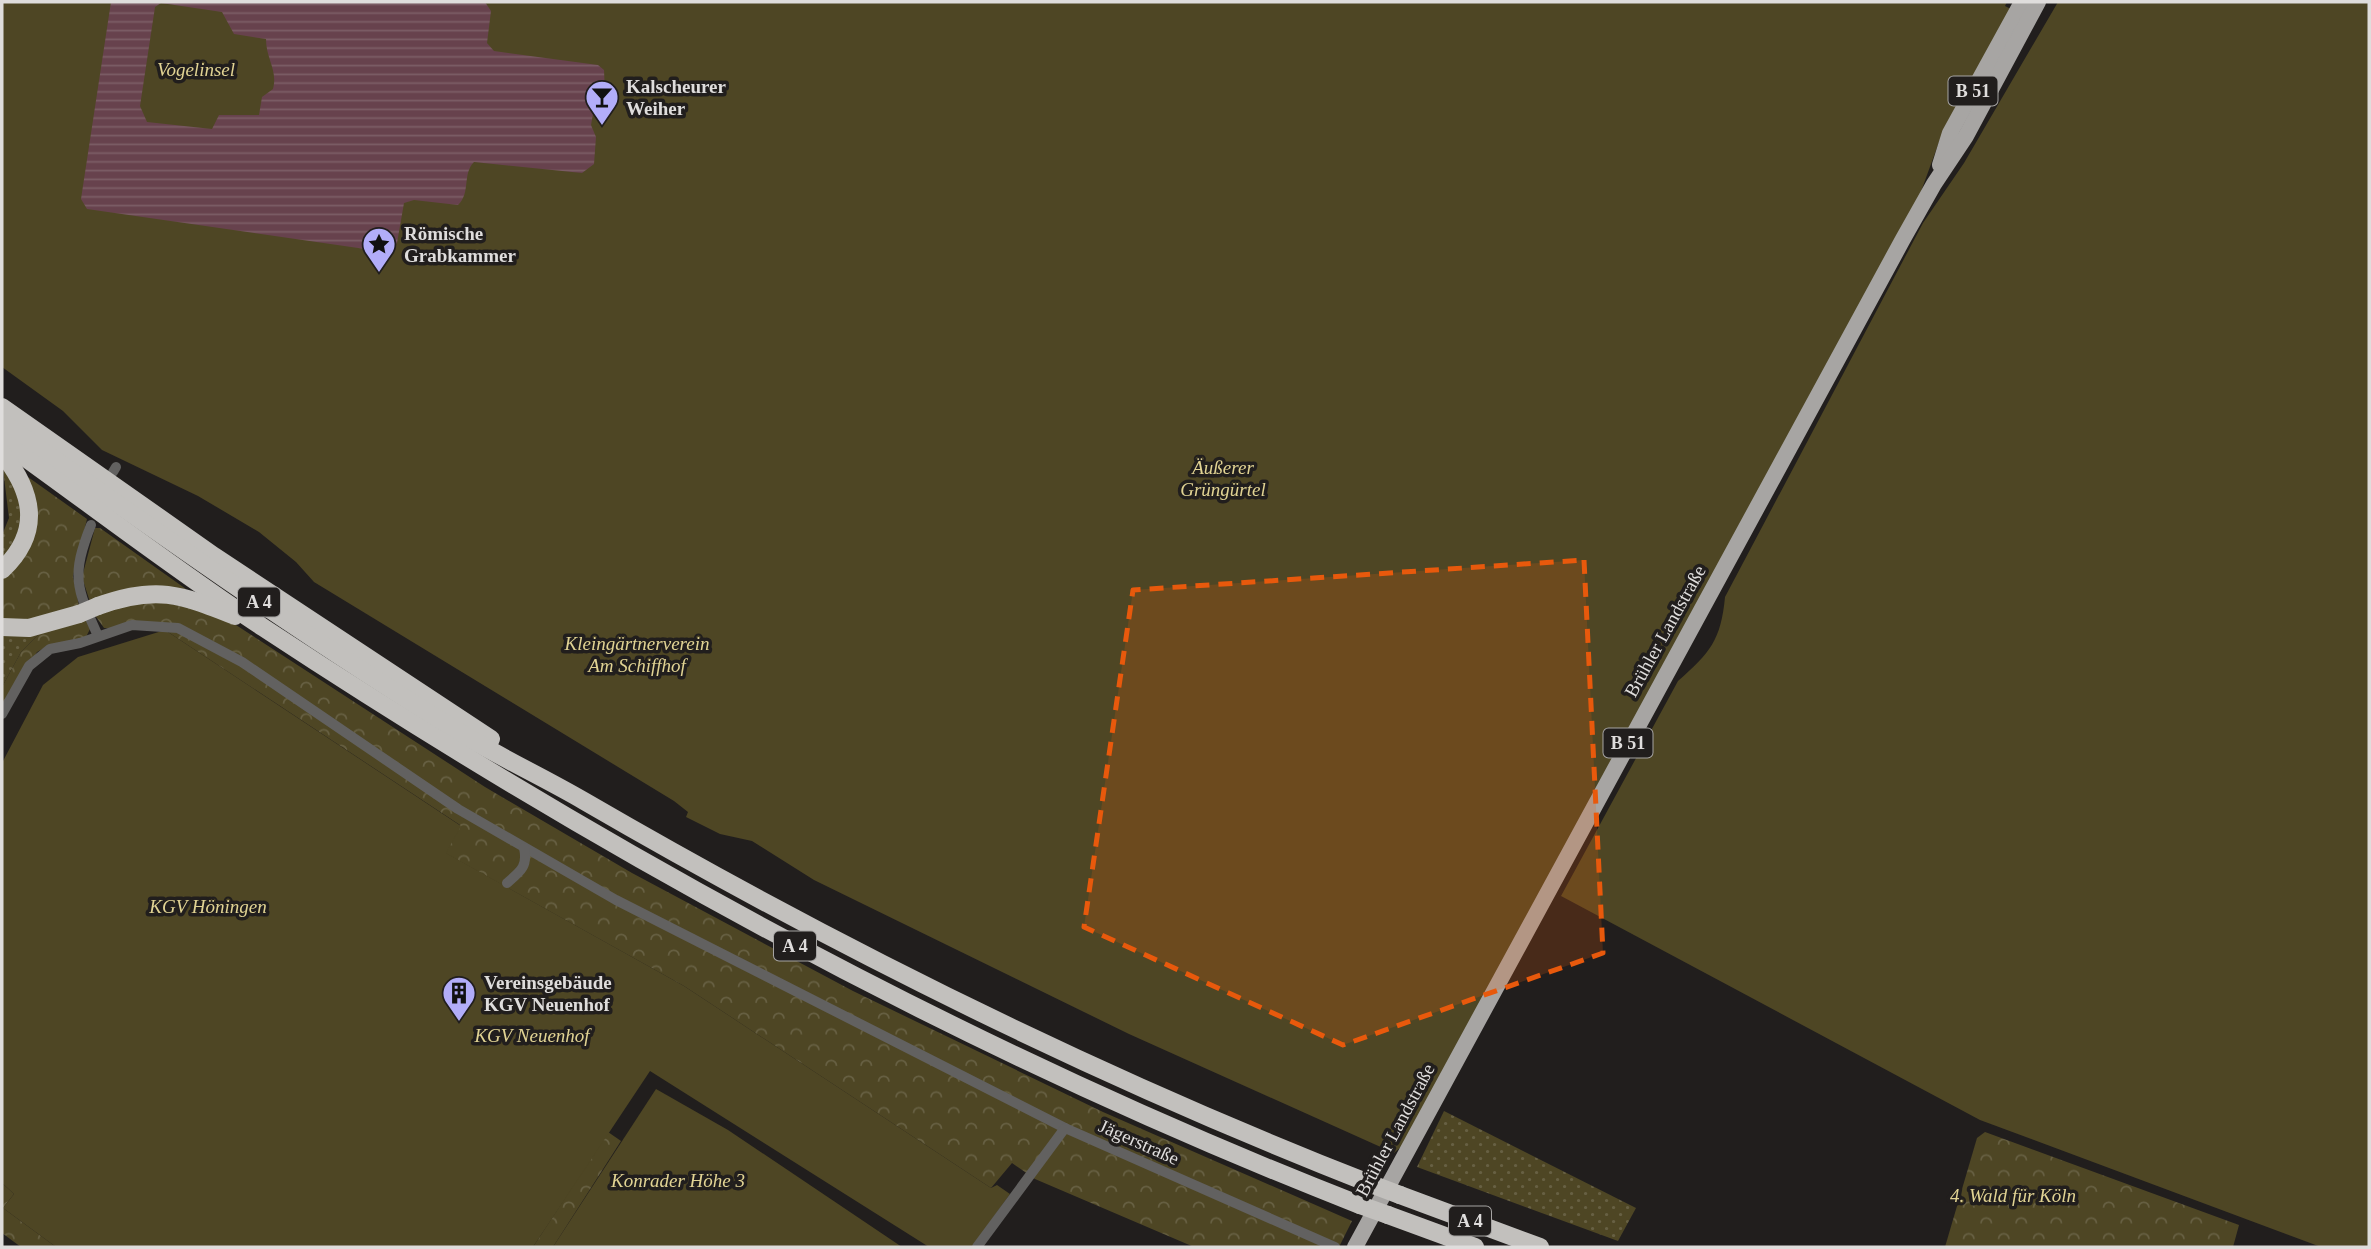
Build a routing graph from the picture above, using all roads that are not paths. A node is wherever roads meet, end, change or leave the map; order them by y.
1 (2022, 2) edge
2 (2038, 2) edge
3 (1934, 184) junction
4 (2, 407) edge
5 (2, 422) edge
6 (2, 441) edge
7 (2, 453) edge
8 (92, 525) dead end
9 (2, 570) edge
10 (261, 626) junction
11 (2, 627) edge
12 (98, 636) junction
13 (2, 714) edge
14 (526, 768) junction
15 (524, 848) junction
16 (507, 883) dead end
17 (1065, 1128) junction
18 (977, 1247) edge
19 (1335, 1247) edge
20 (1355, 1247) edge
21 (1475, 1247) edge
22 (1540, 1247) edge

1 - 3 main road, Brühler Landstraße / B 51
2 - 3 main road, Brühler Landstraße / B 51
3 - 20 main road, Brühler Landstraße / B 51
4 - 14 highway, A 4
5 - 14 highway, A 4
6 - 10 highway, A 4
7 - 9 highway
8 - 12 street
10 - 11 highway, bridge
10 - 21 highway, A 4, bridge
12 - 13 street, Jägerstraße
12 - 15 street, Jägerstraße
14 - 22 highway, A 4, bridge
15 - 16 street
15 - 17 street, Jägerstraße
17 - 18 street
17 - 19 street, Jägerstraße

